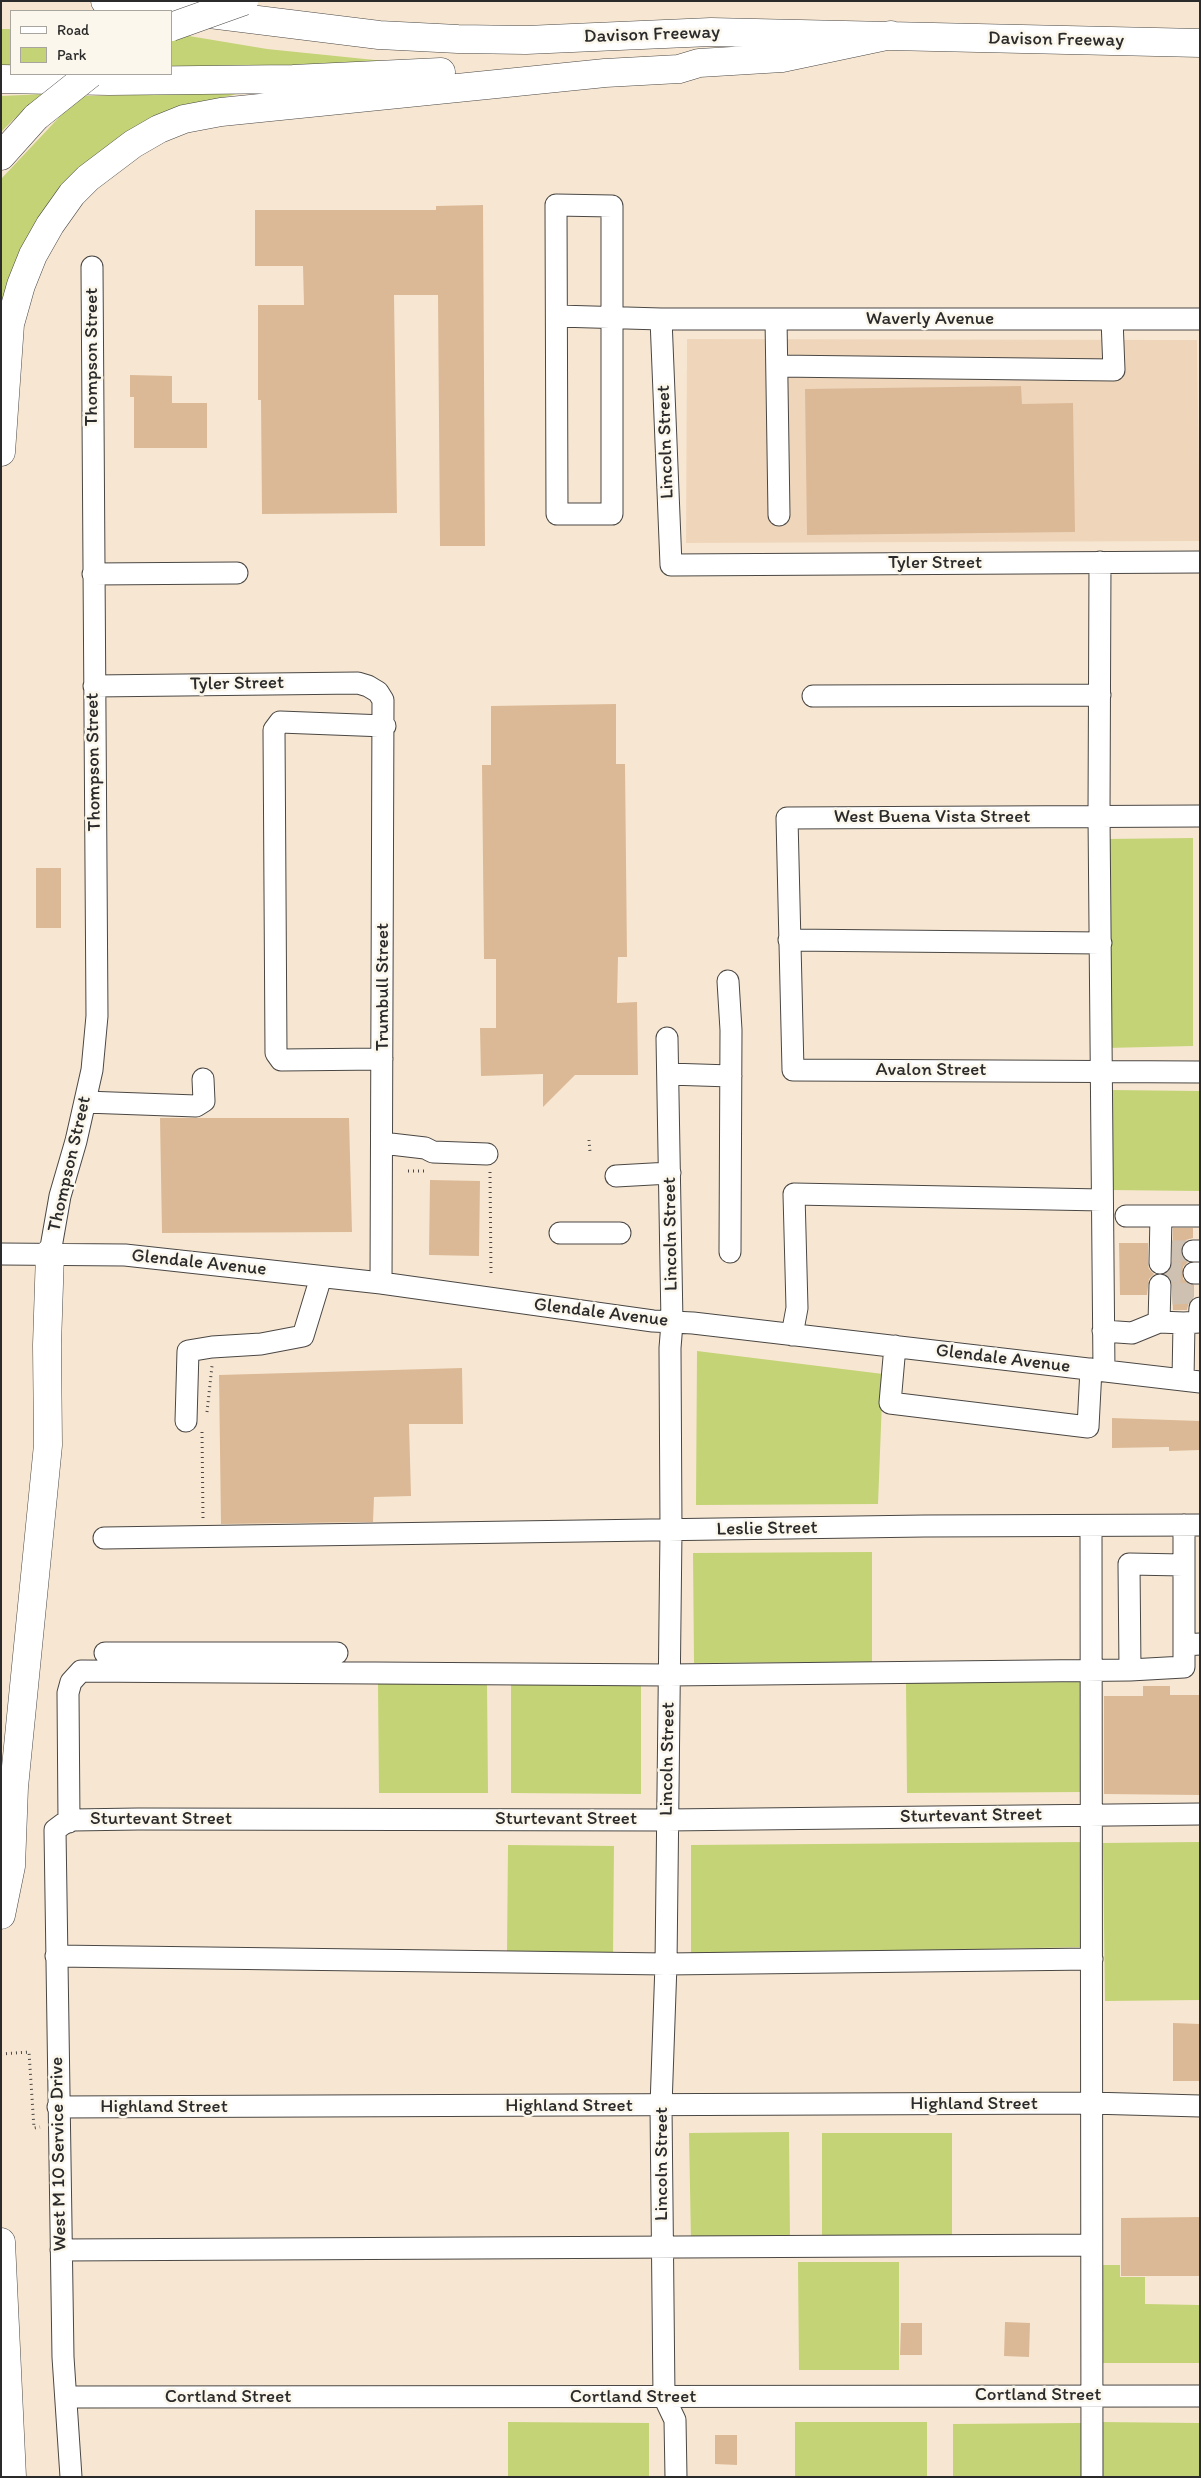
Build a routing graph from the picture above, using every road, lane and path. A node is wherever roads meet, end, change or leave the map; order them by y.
1 (105, 1) edge
2 (244, 1) edge
3 (172, 27) edge
4 (891, 36) junction
5 (1200, 43) edge
6 (699, 62) junction
7 (89, 75) edge
8 (1, 79) edge
9 (1, 156) edge
10 (92, 267) dead end
11 (558, 316) junction
12 (614, 317) junction
13 (661, 319) junction
14 (776, 319) junction
15 (1112, 319) junction
16 (1200, 319) edge
17 (777, 366) junction
18 (1, 452) edge
19 (780, 515) dead end
20 (1100, 562) junction
21 (1200, 562) edge
22 (670, 565) joint
23 (237, 573) dead end
24 (93, 574) junction
25 (94, 686) junction
26 (378, 692) joint
27 (1100, 695) junction
28 (812, 696) dead end
29 (385, 726) junction
30 (1099, 816) junction
31 (1200, 816) edge
32 (789, 940) junction
33 (1100, 943) junction
34 (728, 981) dead end
35 (667, 1038) dead end
36 (382, 1059) junction
37 (1101, 1071) junction
38 (1200, 1072) edge
39 (668, 1074) junction
40 (731, 1076) junction
41 (203, 1079) dead end
42 (85, 1102) junction
43 (590, 1140) dead end
44 (382, 1143) junction
45 (590, 1152) dead end
46 (484, 1162) joint
47 (427, 1171) dead end
48 (408, 1172) dead end
49 (670, 1172) junction
50 (616, 1176) dead end
51 (1102, 1200) junction
52 (1126, 1216) dead end
53 (1161, 1216) junction
54 (1200, 1216) edge
55 (560, 1233) dead end
56 (620, 1233) dead end
57 (730, 1252) dead end
58 (50, 1253) junction
59 (1, 1254) edge
60 (1164, 1255) dead end
61 (491, 1274) dead end
62 (321, 1277) junction
63 (381, 1283) junction
64 (1197, 1288) edge
65 (1164, 1291) dead end
66 (1159, 1322) junction
67 (1194, 1322) edge
68 (672, 1323) junction
69 (1103, 1331) junction
70 (792, 1335) junction
71 (895, 1346) junction
72 (212, 1362) dead end
73 (1098, 1370) junction
74 (1191, 1381) edge
75 (198, 1422) junction
76 (203, 1525) dead end
77 (1192, 1525) edge
78 (1091, 1526) junction
79 (671, 1531) junction
80 (104, 1538) dead end
81 (1183, 1565) junction
82 (1192, 1644) edge
83 (105, 1653) dead end
84 (337, 1653) dead end
85 (233, 1656) junction
86 (1092, 1670) junction
87 (1130, 1670) junction
88 (669, 1675) junction
89 (1200, 1814) edge
90 (1093, 1815) junction
91 (668, 1820) junction
92 (62, 1826) junction
93 (1, 1915) edge
94 (56, 1956) junction
95 (1092, 1959) junction
96 (666, 1964) junction
97 (1, 2054) edge
98 (1090, 2104) junction
99 (661, 2106) junction
100 (1200, 2106) edge
101 (58, 2107) junction
102 (34, 2128) dead end
103 (1, 2242) edge
104 (1091, 2245) junction
105 (663, 2248) junction
106 (61, 2250) junction
107 (1092, 2395) junction
108 (1200, 2396) edge
109 (66, 2397) junction
110 (664, 2397) junction
111 (12, 2477) edge
112 (71, 2477) edge
113 (676, 2477) edge
114 (1092, 2477) edge

1 - 4 highway, Davison Freeway
2 - 3 highway, bridge
4 - 5 highway, Davison Freeway
4 - 6 highway
6 - 8 highway
6 - 18 highway
7 - 9 highway, bridge
10 - 24 street, Thompson Street
11 - 12 street, Waverly Avenue
11 - 12 street
11 - 12 street
12 - 13 street, Waverly Avenue
13 - 14 street, Waverly Avenue
13 - 22 street, Lincoln Street
14 - 15 street, Waverly Avenue
14 - 17 street
15 - 16 street, Waverly Avenue
15 - 17 street
17 - 19 street
20 - 21 street, Tyler Street
20 - 22 street, Tyler Street
20 - 27 street
23 - 24 street
24 - 25 street, Thompson Street
25 - 26 street, Tyler Street
25 - 42 street, Thompson Street
26 - 29 street, Trumbull Street
27 - 28 street
27 - 30 street
29 - 36 street, Trumbull Street
29 - 36 street
30 - 31 street, West Buena Vista Street
30 - 32 street, West Buena Vista Street
30 - 33 street
32 - 33 street
32 - 37 street, Avalon Street
33 - 37 street
34 - 40 street
35 - 39 street, Lincoln Street
36 - 44 street, Trumbull Street
37 - 38 street, Avalon Street
37 - 51 street
39 - 40 street
39 - 49 street, Lincoln Street
40 - 57 street
41 - 42 street
42 - 58 street, Thompson Street
43 - 45 path
44 - 46 street
44 - 63 street, Trumbull Street
46 - 61 path
47 - 48 path
49 - 50 street
49 - 68 street, Lincoln Street
51 - 69 street
51 - 70 street
52 - 53 street
53 - 54 street
53 - 60 street
55 - 56 street
58 - 59 street, Glendale Avenue
58 - 62 street, Glendale Avenue
58 - 93 highway
62 - 63 street, Glendale Avenue
62 - 75 street
63 - 68 street, Glendale Avenue
64 - 67 street
65 - 66 street
66 - 67 street
66 - 69 street
67 - 74 street
68 - 70 street, Glendale Avenue
68 - 79 street, Lincoln Street
69 - 73 street
70 - 71 street, Glendale Avenue
71 - 73 street, Glendale Avenue
71 - 73 street
72 - 75 path
73 - 74 street, Glendale Avenue
75 - 76 path
77 - 78 street, Leslie Street
77 - 81 street
78 - 79 street, Leslie Street
78 - 86 street
79 - 80 street, Leslie Street
79 - 88 street, Lincoln Street
81 - 82 street
81 - 87 street
82 - 87 street
83 - 85 street
84 - 85 street
85 - 88 street
85 - 92 street, West M 10 Service Drive
86 - 87 street
86 - 88 street
86 - 90 street
88 - 91 street, Lincoln Street
89 - 90 street, Sturtevant Street
90 - 91 street, Sturtevant Street
90 - 95 street
91 - 92 street, Sturtevant Street
91 - 96 street, Lincoln Street
92 - 94 street, West M 10 Service Drive
94 - 96 street
94 - 101 street, West M 10 Service Drive
95 - 96 street
95 - 98 street
96 - 99 street, Lincoln Street
97 - 102 path
98 - 99 street, Highland Street
98 - 100 street, Highland Street
98 - 104 street
99 - 101 street, Highland Street
99 - 105 street, Lincoln Street
101 - 106 street, West M 10 Service Drive
103 - 111 highway
104 - 105 street
104 - 107 street
105 - 106 street
105 - 110 street, Lincoln Street
106 - 109 street, West M 10 Service Drive
107 - 108 street, Cortland Street
107 - 110 street, Cortland Street
107 - 114 street
109 - 110 street, Cortland Street
109 - 112 street, West M 10 Service Drive
110 - 113 street, Lincoln Street

